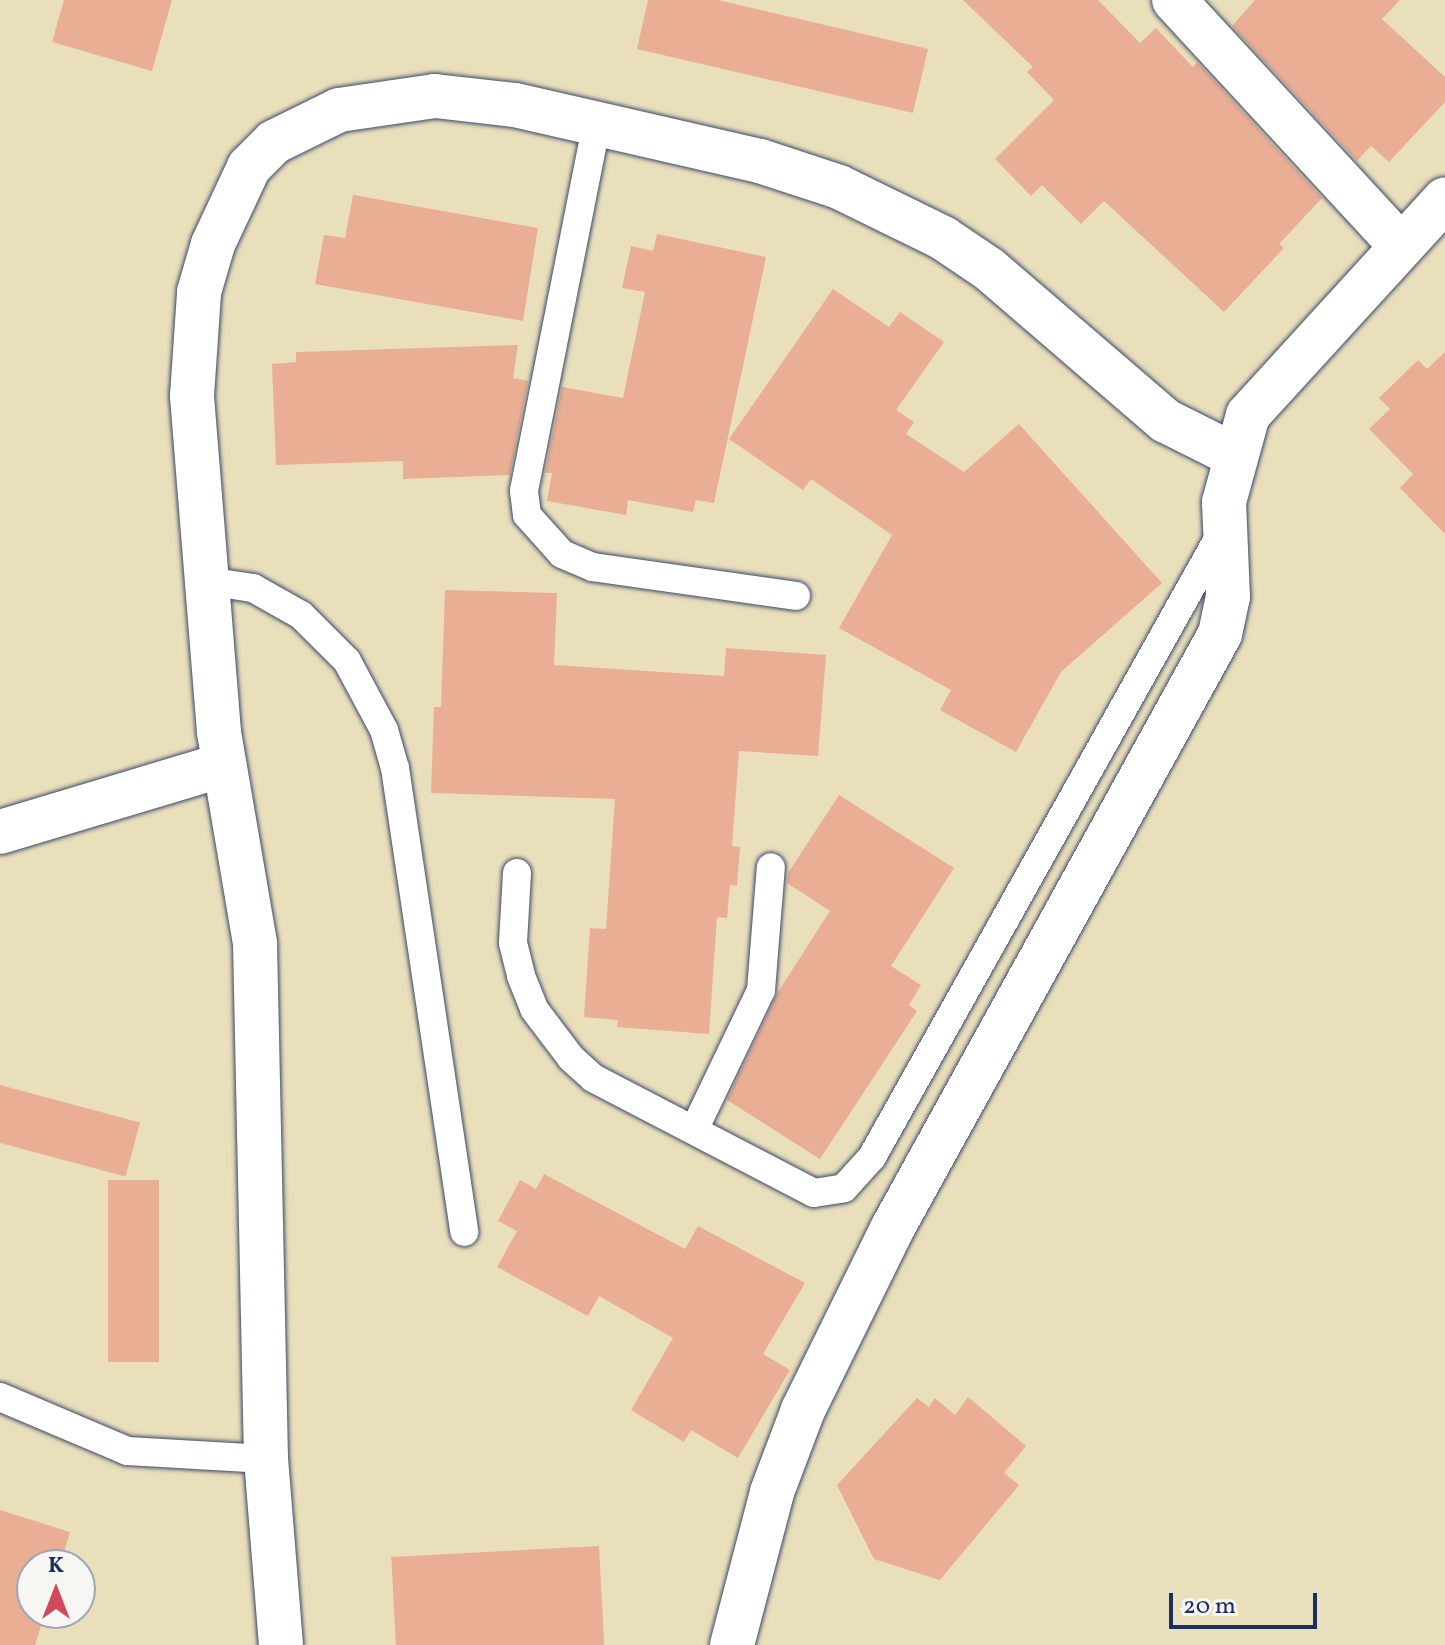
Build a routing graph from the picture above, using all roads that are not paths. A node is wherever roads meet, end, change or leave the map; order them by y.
1 (1174, 0) edge
2 (597, 122) junction
3 (1445, 199) edge
4 (1401, 246) junction
5 (1234, 455) junction
6 (1225, 527) junction
7 (207, 581) junction
8 (796, 596) dead end
9 (224, 765) junction
10 (0, 832) edge
11 (771, 867) dead end
12 (517, 873) dead end
13 (694, 1130) junction
14 (464, 1232) dead end
15 (0, 1397) edge
16 (266, 1459) junction
17 (281, 1645) edge
18 (732, 1645) edge

1 - 4 street
2 - 5 street
2 - 7 street
2 - 8 lane
3 - 4 street
4 - 5 street
5 - 6 street
6 - 13 lane
6 - 18 street
7 - 9 street
7 - 14 lane
9 - 10 street
9 - 16 street
11 - 13 lane
12 - 13 lane
15 - 16 lane
16 - 17 street

